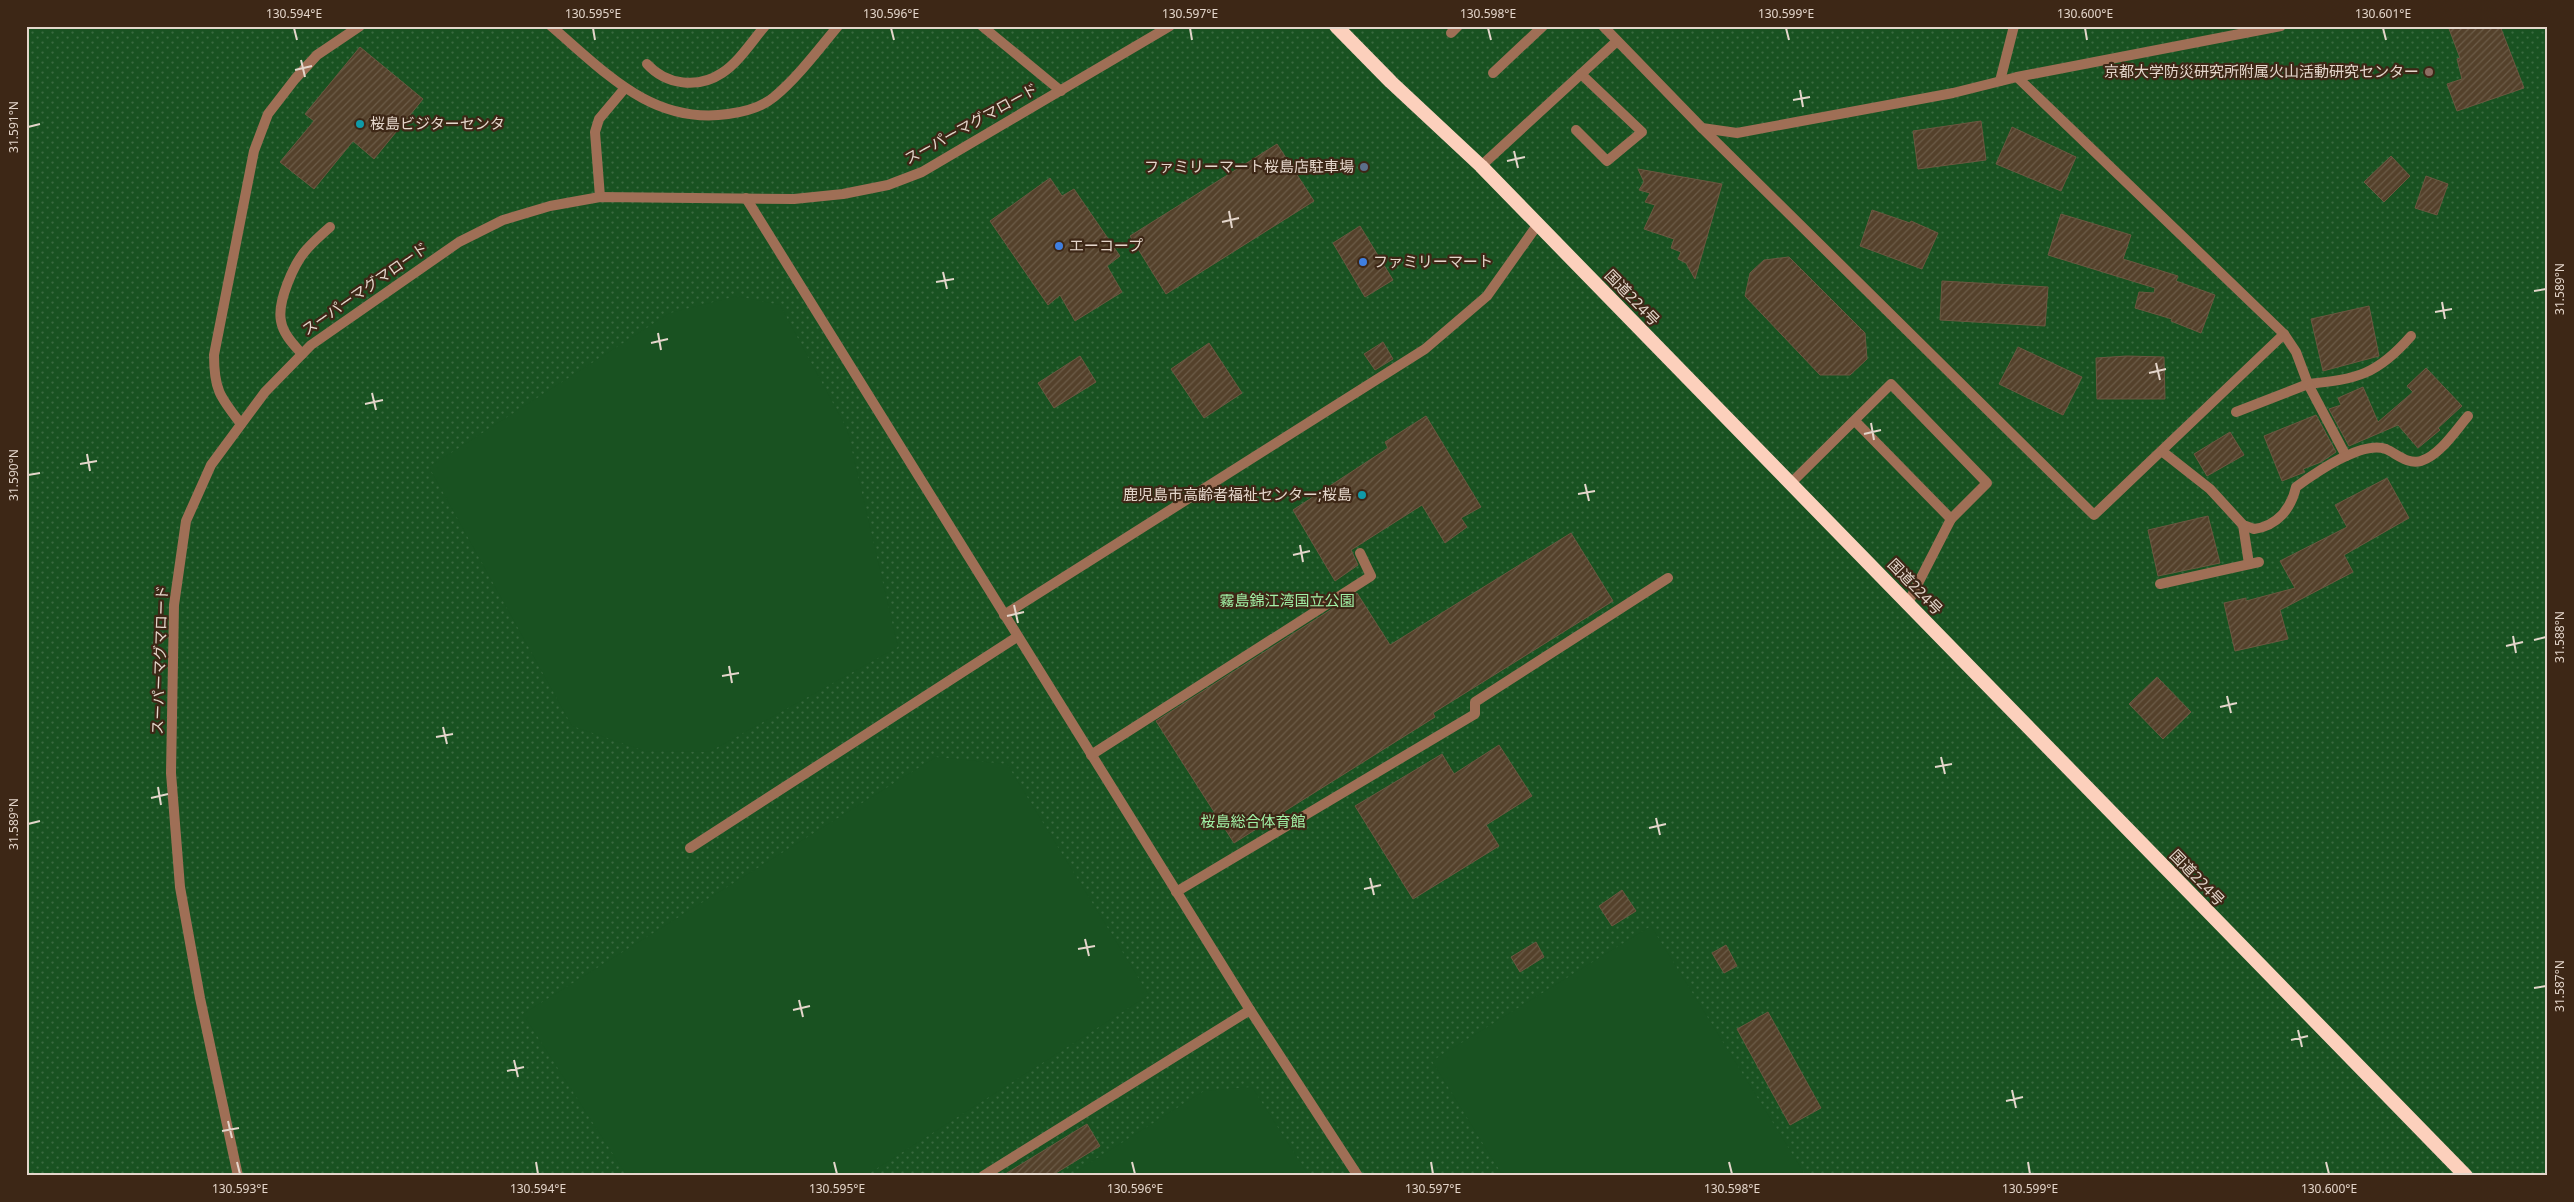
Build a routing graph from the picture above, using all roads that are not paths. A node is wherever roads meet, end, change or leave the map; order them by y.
1 (360, 26) edge
2 (552, 26) edge
3 (765, 26) edge
4 (838, 26) edge
5 (982, 26) edge
6 (1170, 26) edge
7 (1336, 26) edge
8 (1543, 26) edge
9 (1603, 26) edge
10 (2014, 26) edge
11 (2281, 26) edge
12 (1617, 41) junction
13 (647, 64) dead end
14 (1493, 73) dead end
15 (1581, 74) junction
16 (2017, 77) junction
17 (2000, 81) junction
18 (625, 88) junction
19 (1061, 91) junction
20 (1702, 128) junction
21 (1576, 130) dead end
22 (1481, 166) junction
23 (600, 197) junction
24 (746, 198) junction
25 (1538, 224) junction
26 (330, 227) dead end
27 (2284, 334) junction
28 (2411, 336) dead end
29 (302, 354) junction
30 (2308, 384) junction
31 (2236, 412) dead end
32 (2468, 416) dead end
33 (1855, 421) junction
34 (241, 424) junction
35 (2163, 452) junction
36 (2346, 456) junction
37 (1791, 483) junction
38 (1951, 520) junction
39 (2243, 525) junction
40 (1360, 553) dead end
41 (1668, 578) dead end
42 (2160, 584) dead end
43 (1908, 603) junction
44 (1004, 616) junction
45 (1017, 637) junction
46 (1091, 755) junction
47 (690, 848) dead end
48 (1176, 892) junction
49 (1250, 1010) junction
50 (238, 1176) edge
51 (983, 1176) edge
52 (1358, 1176) edge
53 (2466, 1176) edge

1 - 34 street
2 - 18 street
3 - 13 street
4 - 18 street
5 - 19 street
6 - 19 street, スーパーマグマロード
7 - 22 highway, 国道224号
8 - 14 street
9 - 12 street
10 - 17 street
11 - 16 street
12 - 15 street
12 - 20 street
15 - 21 street
15 - 22 street
16 - 17 street
16 - 27 street
17 - 20 street
18 - 23 street
19 - 24 street, スーパーマグマロード
20 - 35 street
22 - 25 highway, 国道224号
23 - 24 street, スーパーマグマロード
23 - 29 street, スーパーマグマロード
24 - 44 street
25 - 37 highway, 国道224号
25 - 44 street
26 - 29 street
27 - 30 street
27 - 35 street
28 - 30 street
29 - 34 street, スーパーマグマロード
30 - 31 street
30 - 36 street
32 - 36 street
33 - 37 street
33 - 38 street
33 - 38 street
34 - 50 street, スーパーマグマロード
35 - 39 street
36 - 39 street
37 - 43 highway, 国道224号
38 - 43 street
39 - 42 street
40 - 46 street
41 - 48 street
43 - 53 highway, 国道224号
44 - 45 street
45 - 46 street
45 - 47 street
46 - 48 street
48 - 49 street
49 - 51 street
49 - 52 street

